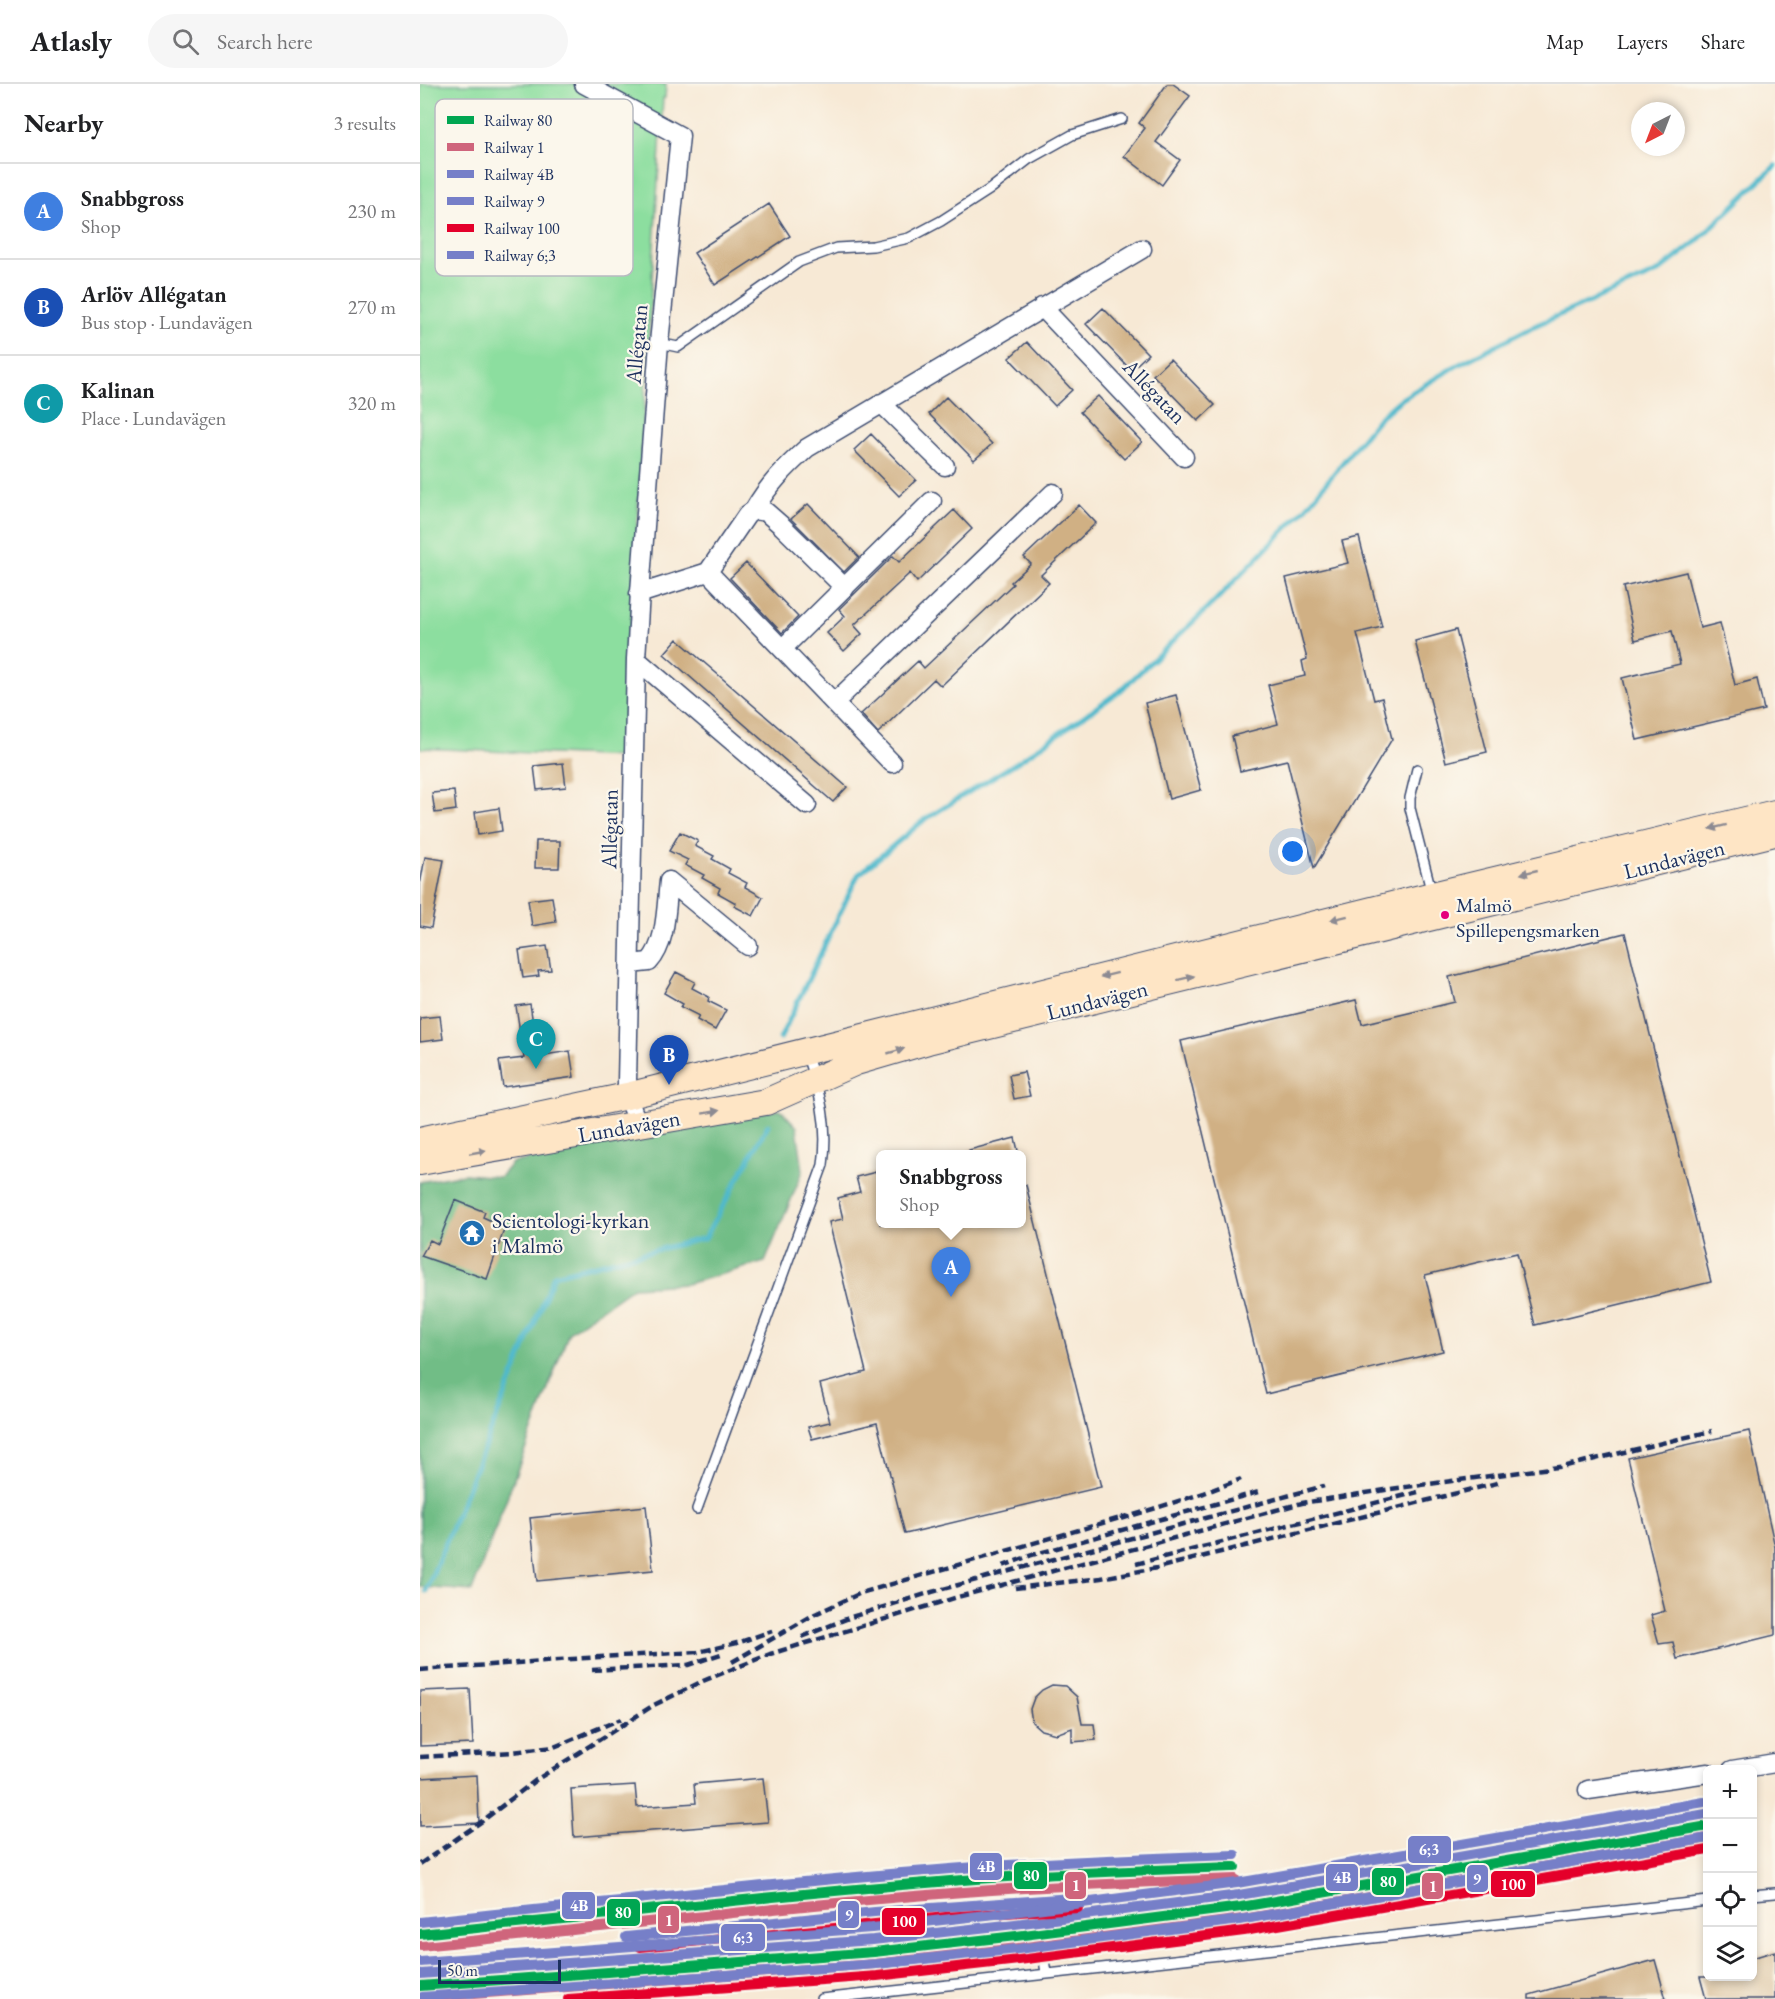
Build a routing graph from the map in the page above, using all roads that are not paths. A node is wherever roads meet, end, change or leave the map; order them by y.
1 (584, 84) edge
2 (612, 99) edge
3 (633, 111) edge
4 (1122, 119) dead end
5 (1142, 249) dead end
6 (1042, 307) junction
7 (659, 343) junction
8 (881, 403) junction
9 (1184, 457) dead end
10 (945, 466) dead end
11 (1053, 493) dead end
12 (932, 501) dead end
13 (754, 510) junction
14 (708, 573) junction
15 (844, 588) junction
16 (639, 594) junction
17 (783, 648) junction
18 (636, 659) junction
19 (835, 702) junction
20 (892, 763) dead end
21 (1417, 769) dead end
22 (807, 805) dead end
23 (1775, 813) edge
24 (1775, 833) edge
25 (1435, 906) junction
26 (748, 946) dead end
27 (630, 964) junction
28 (805, 1051) junction
29 (815, 1080) junction
30 (627, 1096) junction
31 (638, 1125) junction
32 (420, 1140) edge
33 (420, 1162) edge
34 (697, 1509) dead end
35 (1775, 1763) edge
36 (1757, 1766) edge
37 (1703, 1774) edge
38 (1588, 1790) dead end
39 (1775, 1893) edge
40 (1757, 1895) edge
41 (1703, 1901) edge
42 (1043, 1953) dead end
43 (1046, 1973) junction
44 (821, 1999) edge

1 - 2 street, Allégatan
3 - 7 street, Allégatan
4 - 7 lane
5 - 6 street
6 - 8 street
6 - 9 street, Allégatan
7 - 16 street, Allégatan
8 - 10 street
8 - 13 street
11 - 19 street
12 - 15 street
13 - 14 street
13 - 15 street
14 - 16 street
14 - 17 street
15 - 17 street
16 - 18 street, Allégatan
17 - 19 street
18 - 22 street
18 - 27 street, Allégatan
19 - 20 street
21 - 25 lane
23 -> 25 main road, Lundavägen
24 - 25 main road, Lundavägen
25 -> 28 main road, Lundavägen
29 -> 25 main road, Lundavägen
26 - 27 street
27 - 30 street, Allégatan
28 - 29 lane
28 - 30 main road, Lundavägen
31 -> 29 main road, Lundavägen
29 - 34 lane
30 - 31 street, Allégatan
30 - 32 main road, Lundavägen
33 -> 31 main road, Lundavägen
35 - 36 street
37 - 38 street
39 - 40 lane
41 - 43 lane
42 - 43 lane
43 - 44 lane

